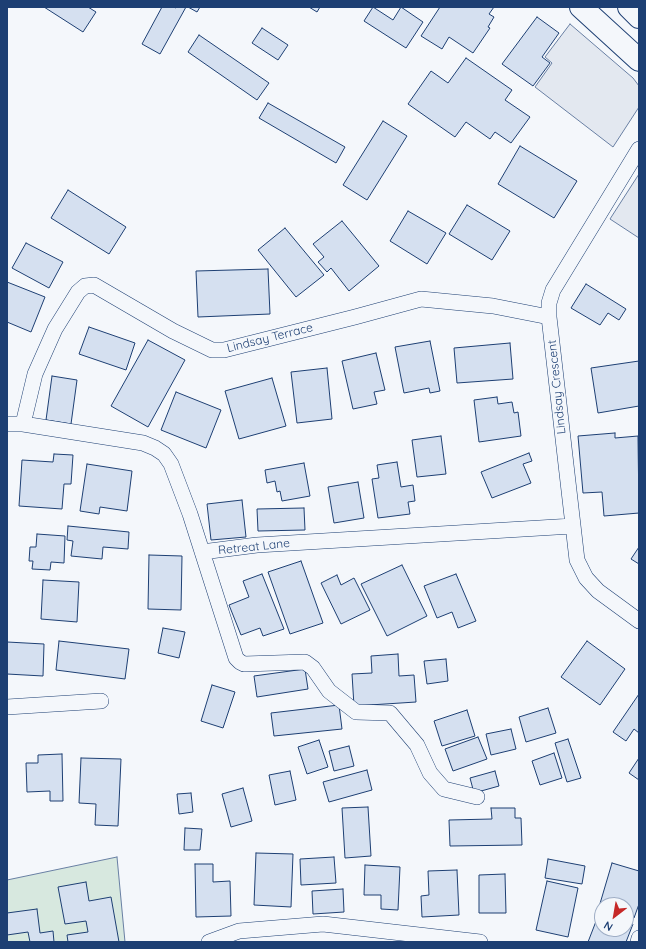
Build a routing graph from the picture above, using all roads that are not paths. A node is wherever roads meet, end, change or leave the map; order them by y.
1 (581, 7) edge
2 (629, 7) edge
3 (639, 17) edge
4 (639, 60) edge
5 (639, 149) edge
6 (549, 317) junction
7 (7, 424) edge
8 (23, 424) junction
9 (573, 526) junction
10 (202, 552) junction
11 (639, 622) edge
12 (101, 701) dead end
13 (7, 707) edge
14 (477, 797) dead end
15 (422, 938) edge
16 (639, 938) edge
17 (209, 942) edge
18 (480, 942) edge
19 (638, 942) edge

1 - 4 highway
2 - 3 highway
5 - 6 street, Lindsay Crescent
6 - 8 street, Lindsay Terrace
6 - 9 street, Lindsay Crescent
7 - 8 street, Retreat Lane
8 - 10 street, Retreat Lane
9 - 10 street, Retreat Lane
9 - 11 street, Lindsay Crescent
10 - 14 street
12 - 13 street
15 - 17 street
15 - 18 street
16 - 19 street

